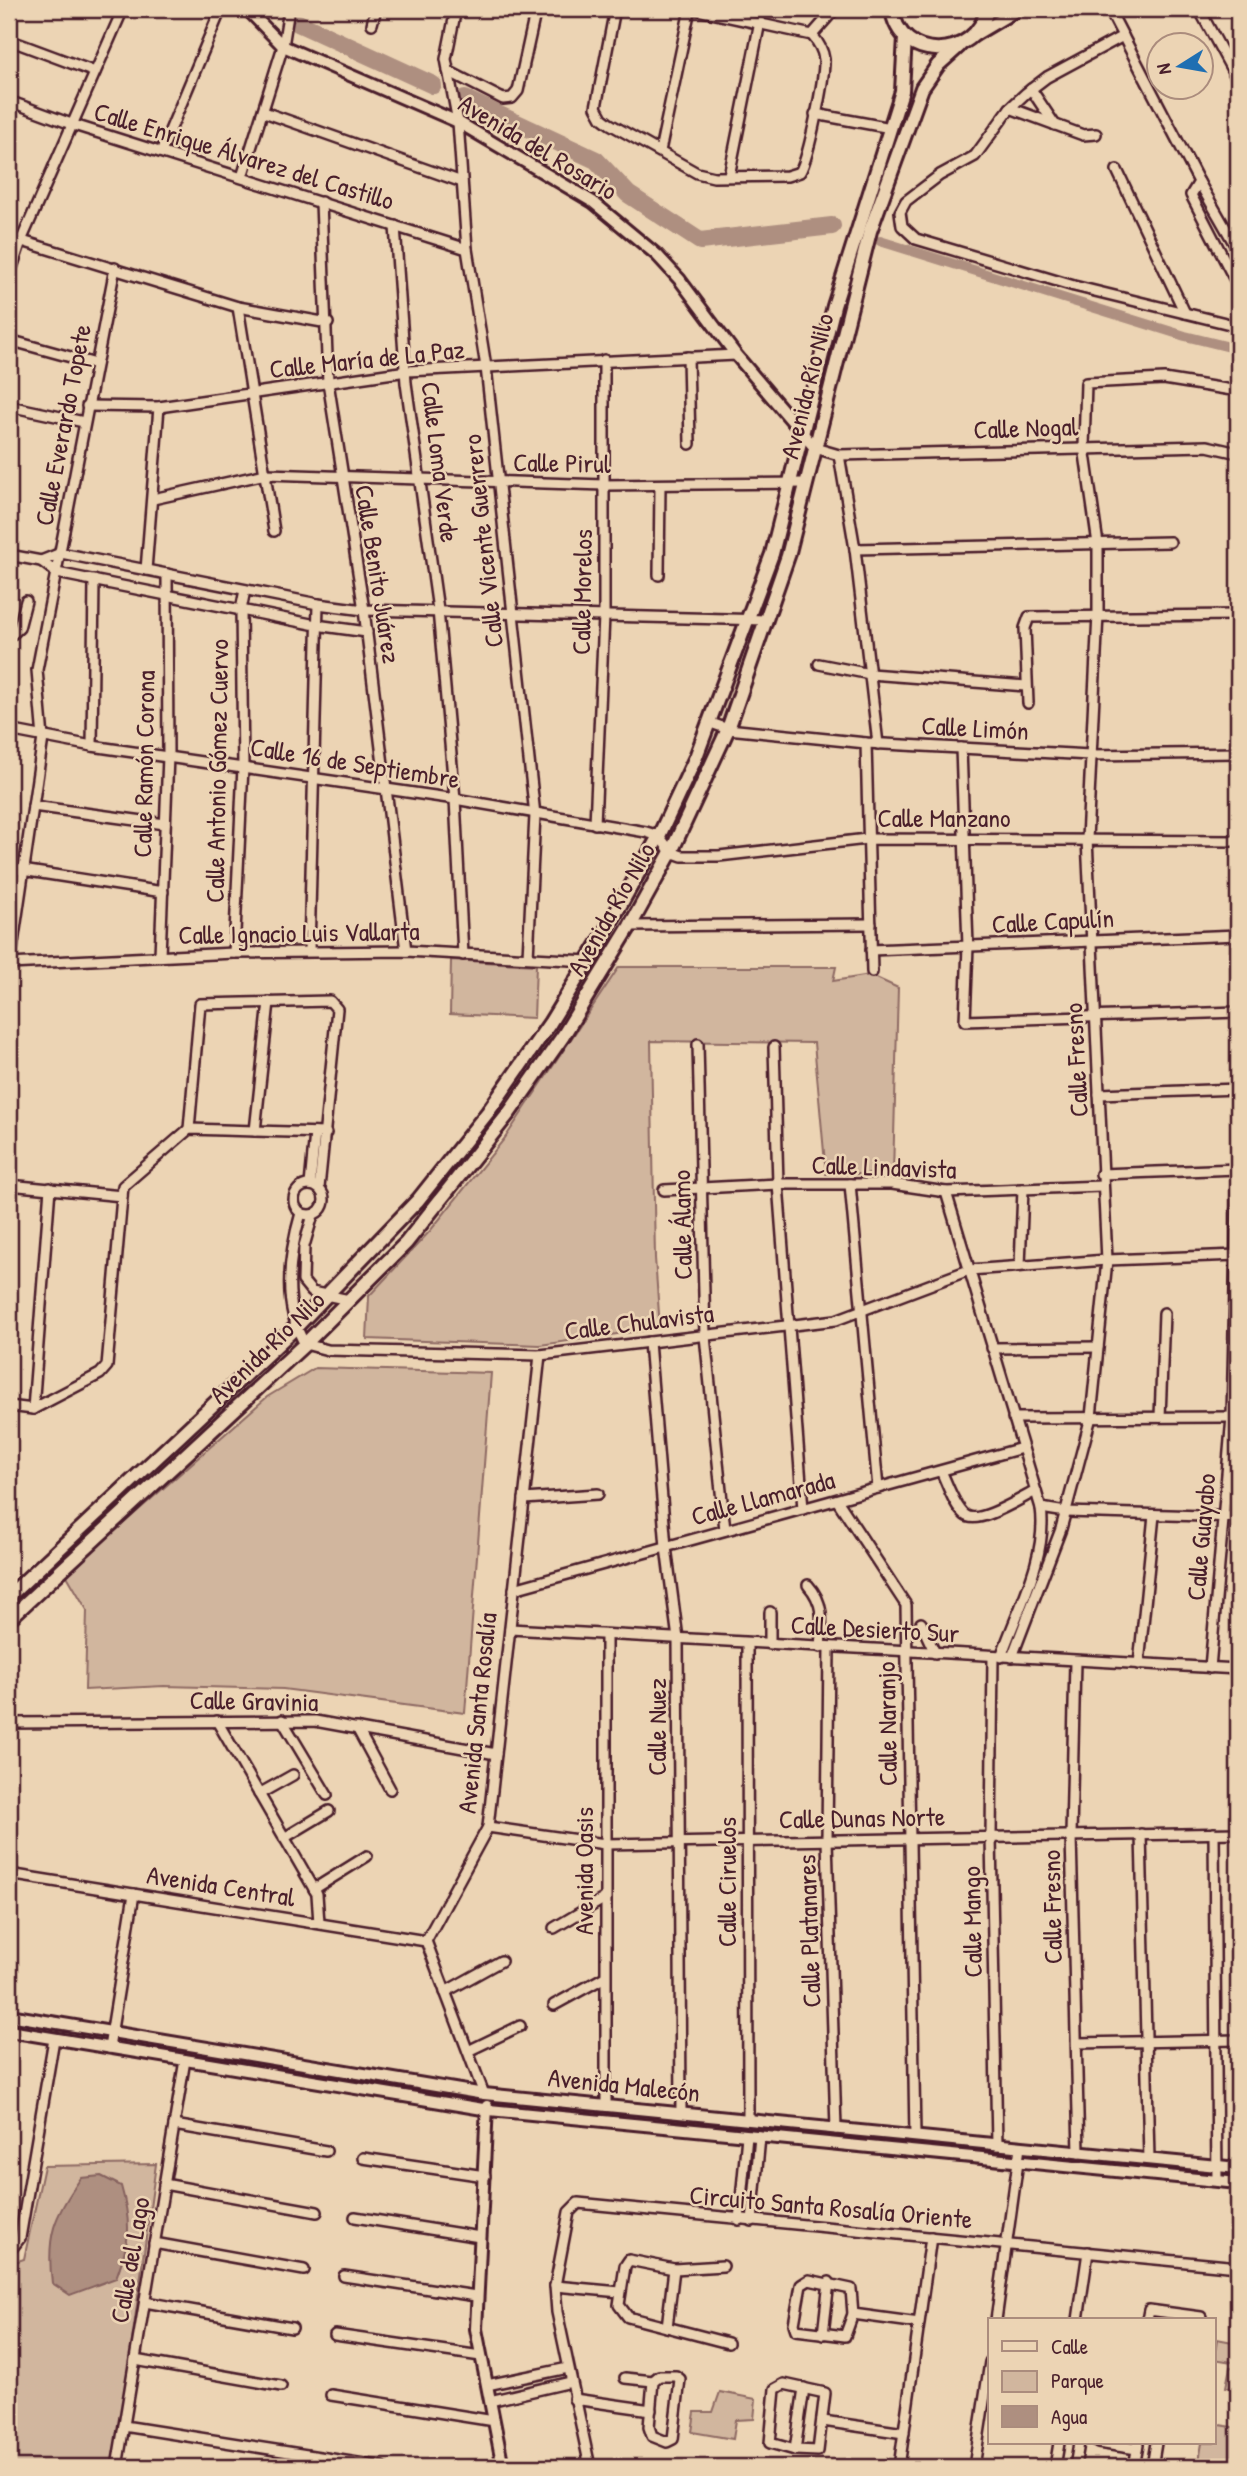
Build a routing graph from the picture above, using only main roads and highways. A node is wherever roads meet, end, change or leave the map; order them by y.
1 (987, 9) edge
2 (892, 10) edge
3 (905, 37) junction
4 (960, 46) junction
5 (488, 1112) junction
6 (501, 1123) junction
7 (9, 1596) edge
8 (9, 1619) edge

1 - 4 main road, Avenida Río Nilo
2 - 3 main road
3 - 4 main road
3 - 5 main road, Avenida Río Nilo
4 - 6 main road, Avenida Río Nilo
5 - 6 main road
5 - 7 main road, Avenida Río Nilo
6 - 8 main road, Avenida Río Nilo

